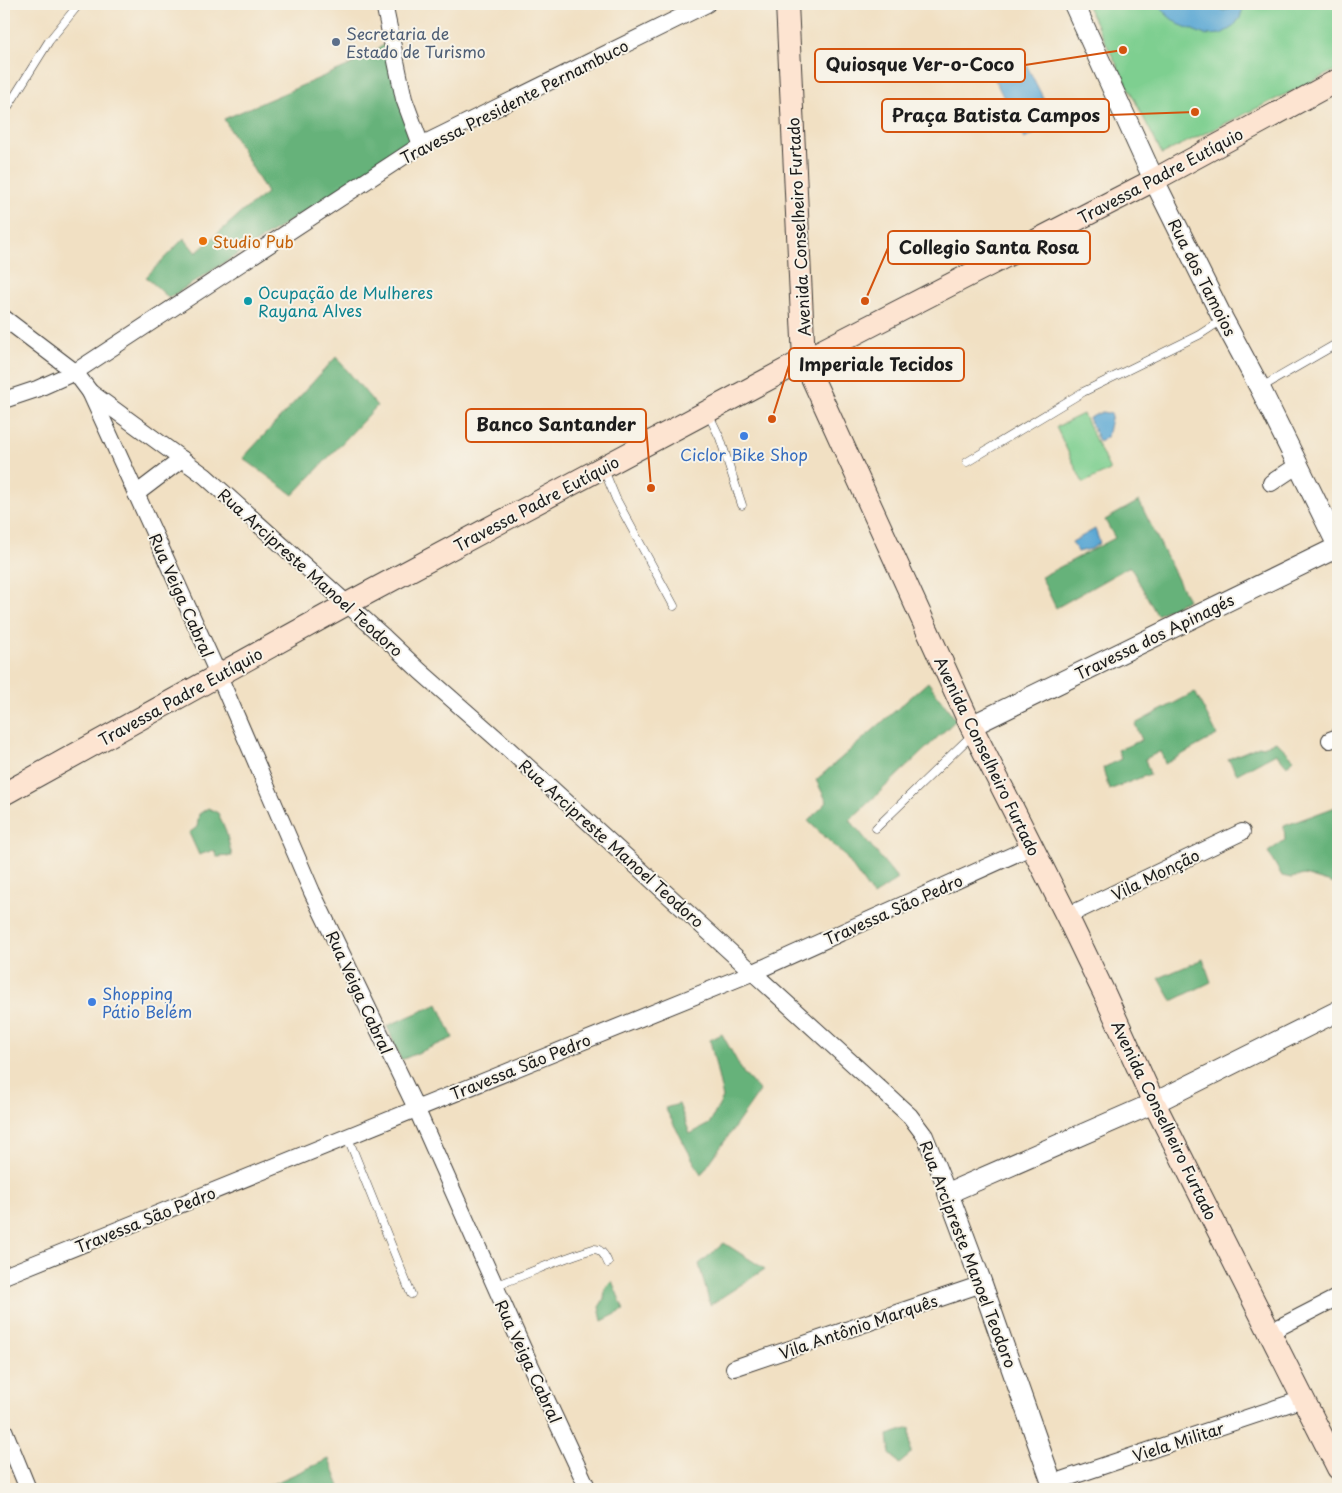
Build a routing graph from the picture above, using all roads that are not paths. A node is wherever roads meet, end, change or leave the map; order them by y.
1 (78, 4) edge
2 (384, 4) edge
3 (707, 4) edge
4 (787, 4) edge
5 (1074, 4) edge
6 (1338, 80) edge
7 (4, 113) edge
8 (421, 145) junction
9 (1154, 180) junction
10 (4, 318) edge
11 (1223, 319) junction
12 (1338, 343) edge
13 (804, 360) junction
14 (76, 372) junction
15 (1260, 388) junction
16 (90, 392) junction
17 (4, 400) edge
18 (708, 411) junction
19 (182, 459) junction
20 (967, 462) dead end
21 (1298, 466) junction
22 (603, 467) junction
23 (1271, 483) dead end
24 (136, 494) junction
25 (742, 505) dead end
26 (1338, 546) edge
27 (347, 604) junction
28 (674, 606) dead end
29 (218, 676) junction
30 (973, 730) junction
31 (4, 793) edge
32 (876, 828) dead end
33 (1242, 832) dead end
34 (1033, 846) junction
35 (1067, 916) junction
36 (754, 972) junction
37 (1338, 1011) edge
38 (1154, 1103) junction
39 (416, 1108) junction
40 (348, 1138) junction
41 (948, 1193) junction
42 (608, 1263) dead end
43 (4, 1276) edge
44 (982, 1284) junction
45 (495, 1286) junction
46 (411, 1294) dead end
47 (1338, 1297) edge
48 (1270, 1332) junction
49 (734, 1368) dead end
50 (1303, 1399) junction
51 (4, 1430) edge
52 (1338, 1465) edge
53 (1053, 1486) edge
54 (28, 1489) edge
55 (588, 1489) edge

1 - 7 lane
2 - 8 street
3 - 8 street, Travessa Presidente Pernambuco
4 - 13 main road, Avenida Conselheiro Furtado
5 - 9 street, Rua dos Tamoios
6 - 9 main road, Travessa Padre Eutíquio
8 - 14 street, Travessa Presidente Pernambuco
9 - 11 street, Rua dos Tamoios
9 - 13 main road, Travessa Padre Eutíquio
10 - 14 street, Rua Arcipreste Manoel Teodoro
11 - 15 street, Rua dos Tamoios
11 - 20 lane
12 - 15 lane
13 - 18 main road, Travessa Padre Eutíquio
13 - 30 main road, Avenida Conselheiro Furtado
14 - 16 street, Rua Arcipreste Manoel Teodoro
14 - 17 street, Travessa Presidente Pernambuco
15 - 21 street, Rua dos Tamoios
16 - 19 street, Rua Arcipreste Manoel Teodoro
16 - 24 street, Rua Veiga Cabral
18 - 22 main road, Travessa Padre Eutíquio
18 - 25 lane
19 - 24 street
19 - 27 street, Rua Arcipreste Manoel Teodoro
21 - 23 street
21 - 26 street, Rua dos Tamoios
22 - 27 main road, Travessa Padre Eutíquio
22 - 28 lane
24 - 29 street, Rua Veiga Cabral
26 - 30 street, Travessa dos Apinagés
27 - 29 main road, Travessa Padre Eutíquio
27 - 36 street, Rua Arcipreste Manoel Teodoro
29 - 31 main road, Travessa Padre Eutíquio
29 - 39 street, Rua Veiga Cabral
30 - 32 lane
30 - 34 main road, Avenida Conselheiro Furtado
33 - 35 street, Vila Monção
34 - 35 main road, Avenida Conselheiro Furtado
34 - 36 street, Travessa São Pedro
35 - 38 main road, Avenida Conselheiro Furtado
36 - 39 street, Travessa São Pedro
36 - 41 street, Rua Arcipreste Manoel Teodoro
37 - 38 street
38 - 41 street
38 - 48 main road, Avenida Conselheiro Furtado
39 - 40 street, Travessa São Pedro
39 - 45 street, Rua Veiga Cabral
40 - 43 street, Travessa São Pedro
40 - 46 lane
41 - 44 street, Rua Arcipreste Manoel Teodoro
42 - 45 lane
44 - 49 street, Vila Antônio Marquês
44 - 53 street, Rua Arcipreste Manoel Teodoro
45 - 55 street, Rua Veiga Cabral
47 - 48 street
48 - 50 main road, Avenida Conselheiro Furtado
50 - 52 main road, Avenida Conselheiro Furtado
50 - 53 street, Viela Militar
51 - 54 street

